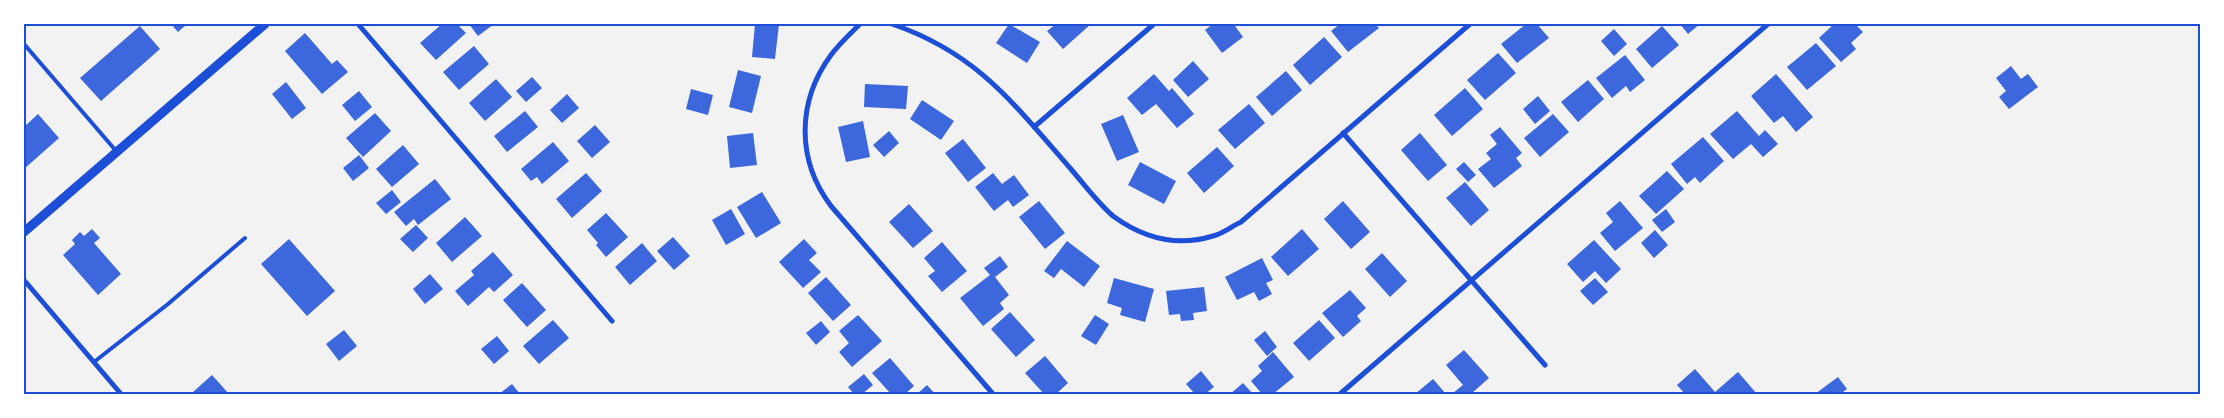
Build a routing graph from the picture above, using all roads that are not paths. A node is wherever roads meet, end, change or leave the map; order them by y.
1 (265, 24) edge
2 (358, 24) edge
3 (860, 24) edge
4 (892, 24) edge
5 (1154, 24) edge
6 (1470, 24) edge
7 (1768, 24) edge
8 (24, 44) edge
9 (1034, 128) junction
10 (1343, 133) junction
11 (117, 152) junction
12 (24, 232) edge
13 (245, 238) dead end
14 (24, 280) edge
15 (1472, 280) junction
16 (612, 321) dead end
17 (94, 362) junction
18 (1545, 365) dead end
19 (121, 394) edge
20 (993, 394) edge
21 (1340, 394) edge

1 - 11 street
2 - 16 street
3 - 20 street
4 - 9 street
5 - 9 street
6 - 10 street
7 - 15 street
8 - 11 lane
9 - 10 street
10 - 15 street
11 - 12 street
13 - 17 lane
14 - 17 street
15 - 18 street
15 - 21 street
17 - 19 street

